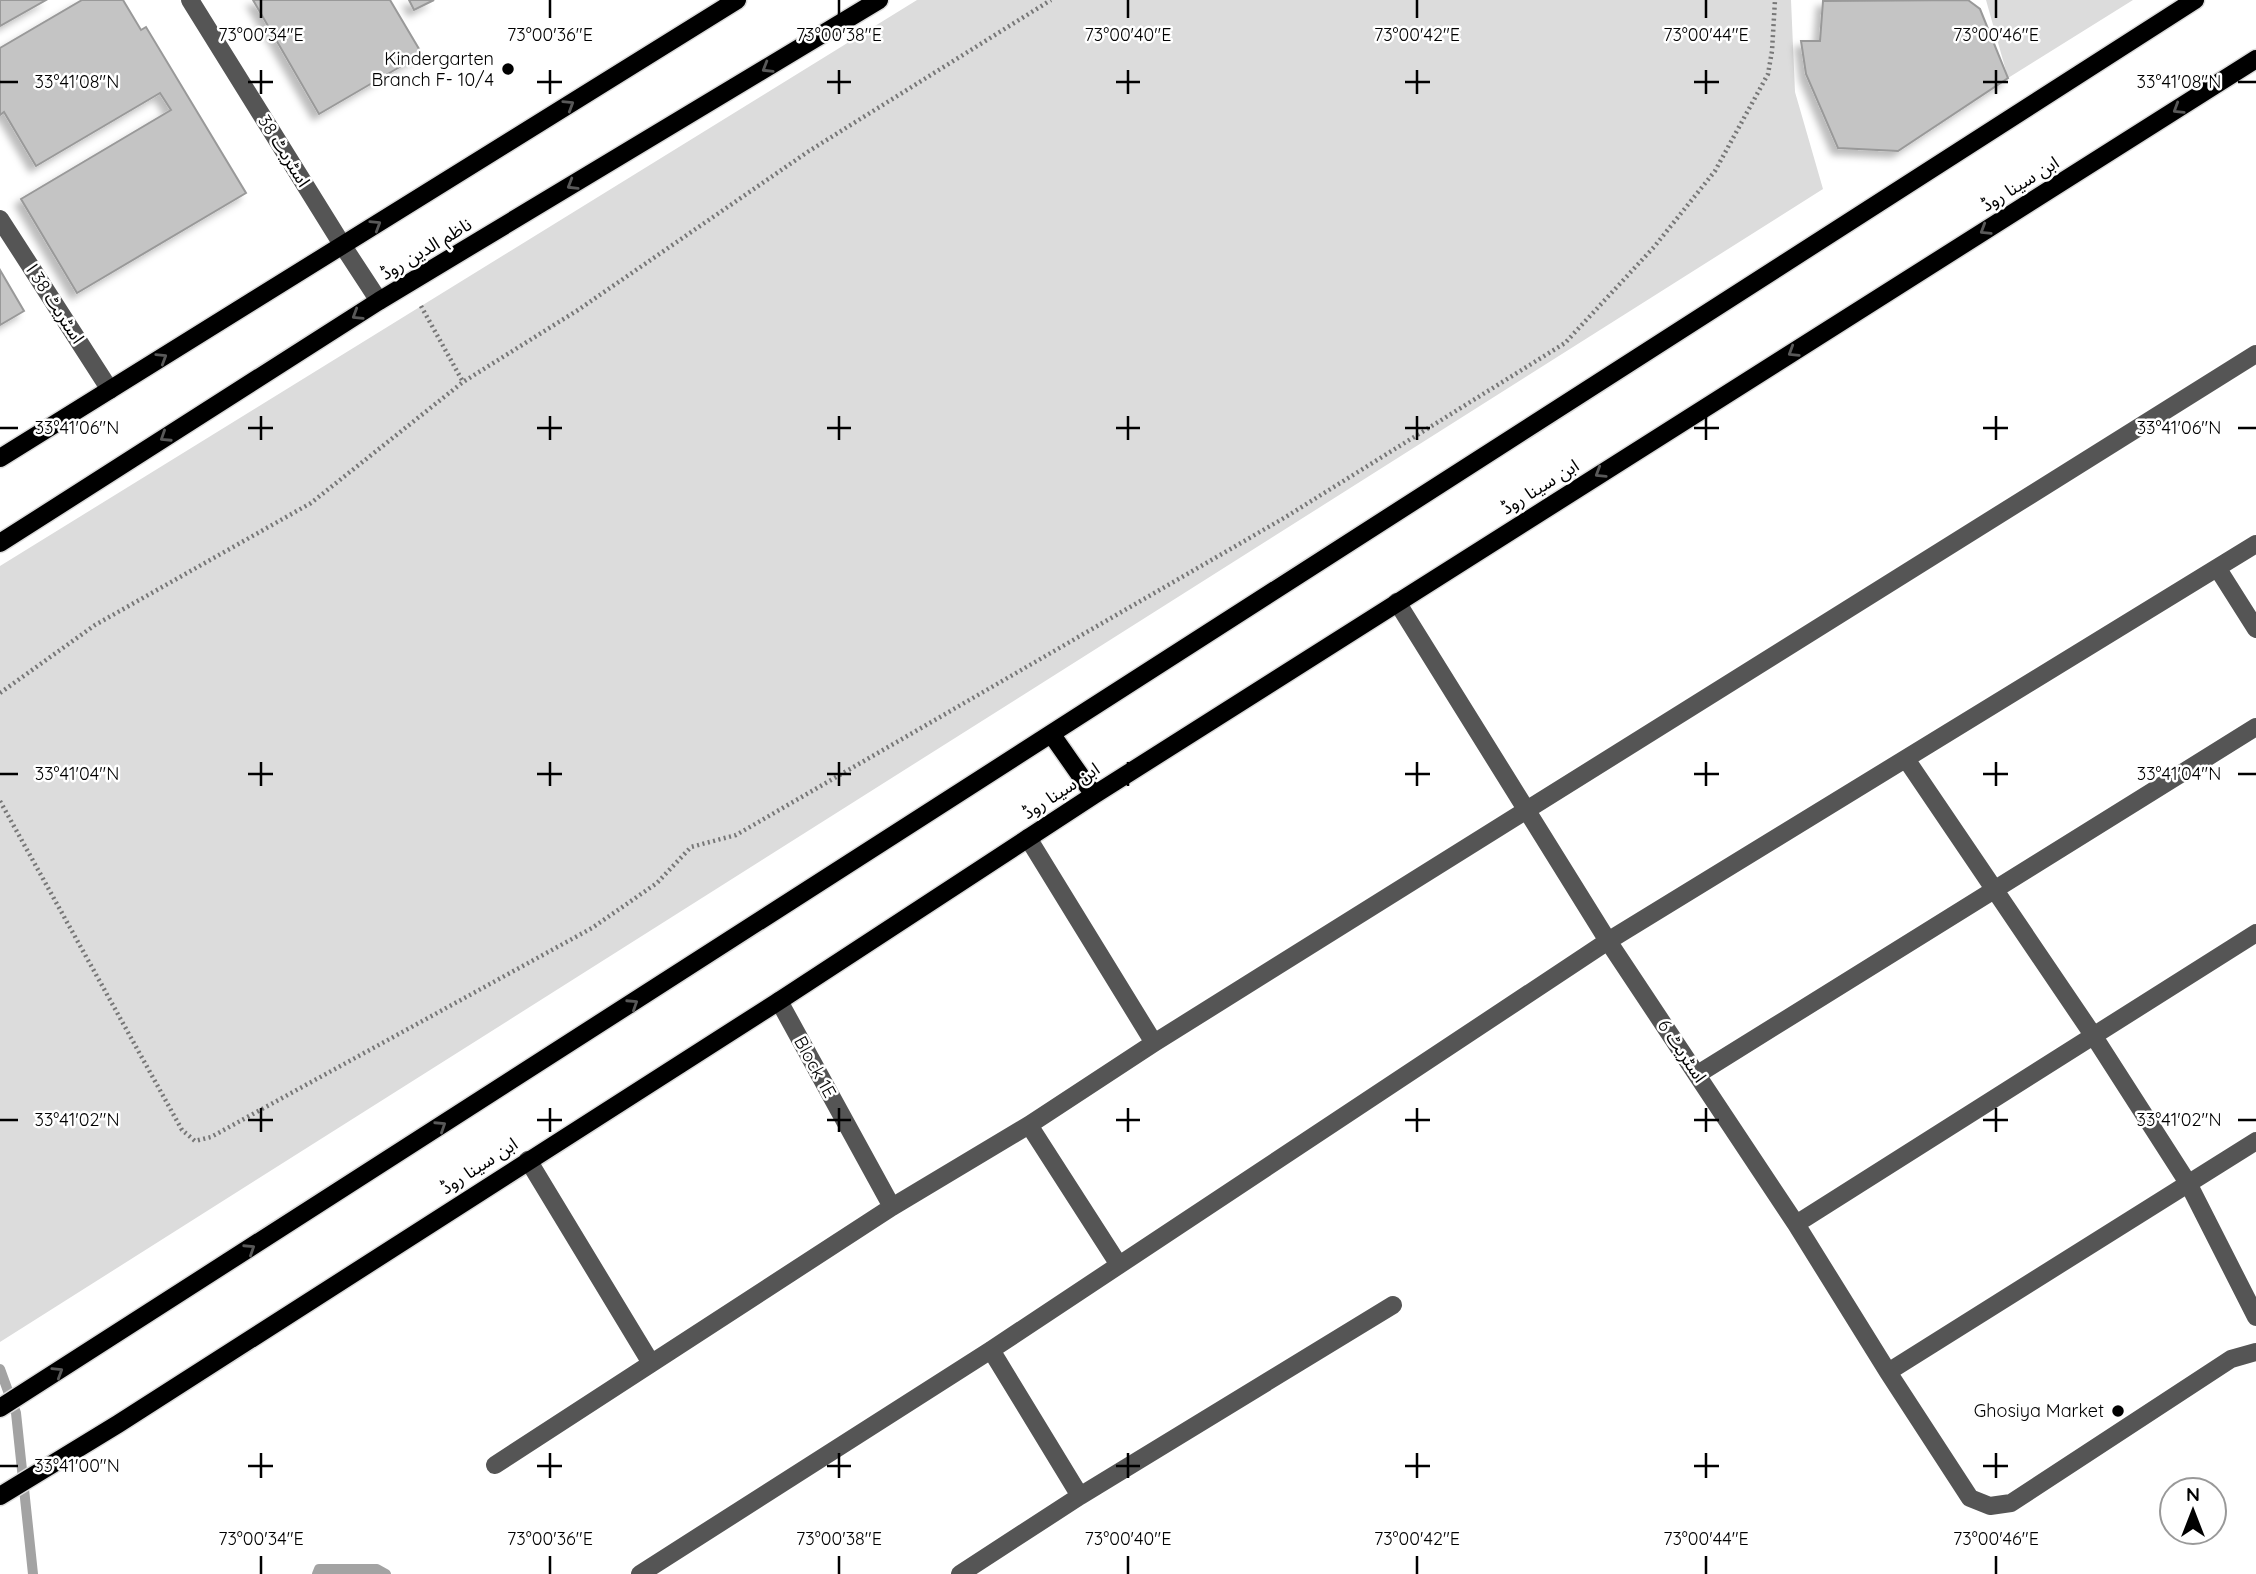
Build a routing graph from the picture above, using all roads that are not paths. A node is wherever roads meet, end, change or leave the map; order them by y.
1 (190, 0) edge
2 (737, 0) edge
3 (879, 0) edge
4 (2195, 0) edge
5 (2256, 59) edge
6 (0, 219) edge
7 (343, 246) junction
8 (379, 301) junction
9 (2256, 354) edge
10 (110, 390) junction
11 (0, 458) edge
12 (0, 543) edge
13 (2256, 544) edge
14 (2218, 569) junction
15 (1397, 602) junction
16 (2256, 629) edge
17 (2256, 727) edge
18 (1052, 735) junction
19 (1906, 759) junction
20 (1094, 795) junction
21 (1527, 811) junction
22 (1028, 838) junction
23 (1995, 889) junction
24 (2256, 933) edge
25 (1608, 941) junction
26 (779, 1001) junction
27 (2093, 1035) junction
28 (1154, 1043) junction
29 (1698, 1074) junction
30 (1029, 1125) junction
31 (2256, 1141) edge
32 (528, 1160) junction
33 (2188, 1183) junction
34 (892, 1208) junction
35 (1796, 1224) junction
36 (1119, 1265) junction
37 (1393, 1305) dead end
38 (2256, 1317) edge
39 (991, 1350) junction
40 (2256, 1352) edge
41 (651, 1363) junction
42 (1888, 1373) junction
43 (0, 1408) edge
44 (495, 1465) dead end
45 (0, 1496) edge
46 (1080, 1496) junction
47 (640, 1574) edge
48 (960, 1574) edge

1 - 7 street, اسٹریٹ 38
7 -> 2 main road
3 -> 8 main road, ناظم الدین روڈ
4 - 18 main road
5 -> 15 main road, ابن سینا روڈ
6 - 10 street, اسٹریٹ 38 ا
7 - 8 street, اسٹریٹ 38
10 -> 7 main road
8 -> 12 main road, ناظم الدین روڈ
9 - 21 street
10 - 11 main road
13 - 14 street
14 - 16 street
14 - 19 street
15 - 20 main road, ابن سینا روڈ
15 - 21 street, اسٹریٹ 6
17 - 23 street
18 - 20 main road
43 -> 18 main road
19 - 23 street
19 - 25 street
20 - 22 main road, ابن سینا روڈ
21 - 25 street, اسٹریٹ 6
21 - 28 street
22 - 26 main road, ابن سینا روڈ
22 - 28 street
23 - 27 street
23 - 29 street
24 - 27 street
25 - 29 street, اسٹریٹ 6
25 - 36 street
26 - 32 main road, ابن سینا روڈ
26 - 34 street, Block 1E
27 - 33 street
27 - 35 street
28 - 30 street
29 - 35 street, اسٹریٹ 6
30 - 34 street
30 - 36 street
31 - 33 street
32 - 41 street
32 - 45 main road, ابن سینا روڈ
33 - 38 street
33 - 42 street
34 - 41 street
35 - 42 street, اسٹریٹ 6
36 - 39 street
37 - 46 street
39 - 46 street
39 - 47 street
40 - 42 street, اسٹریٹ 6
41 - 44 street
46 - 48 street

